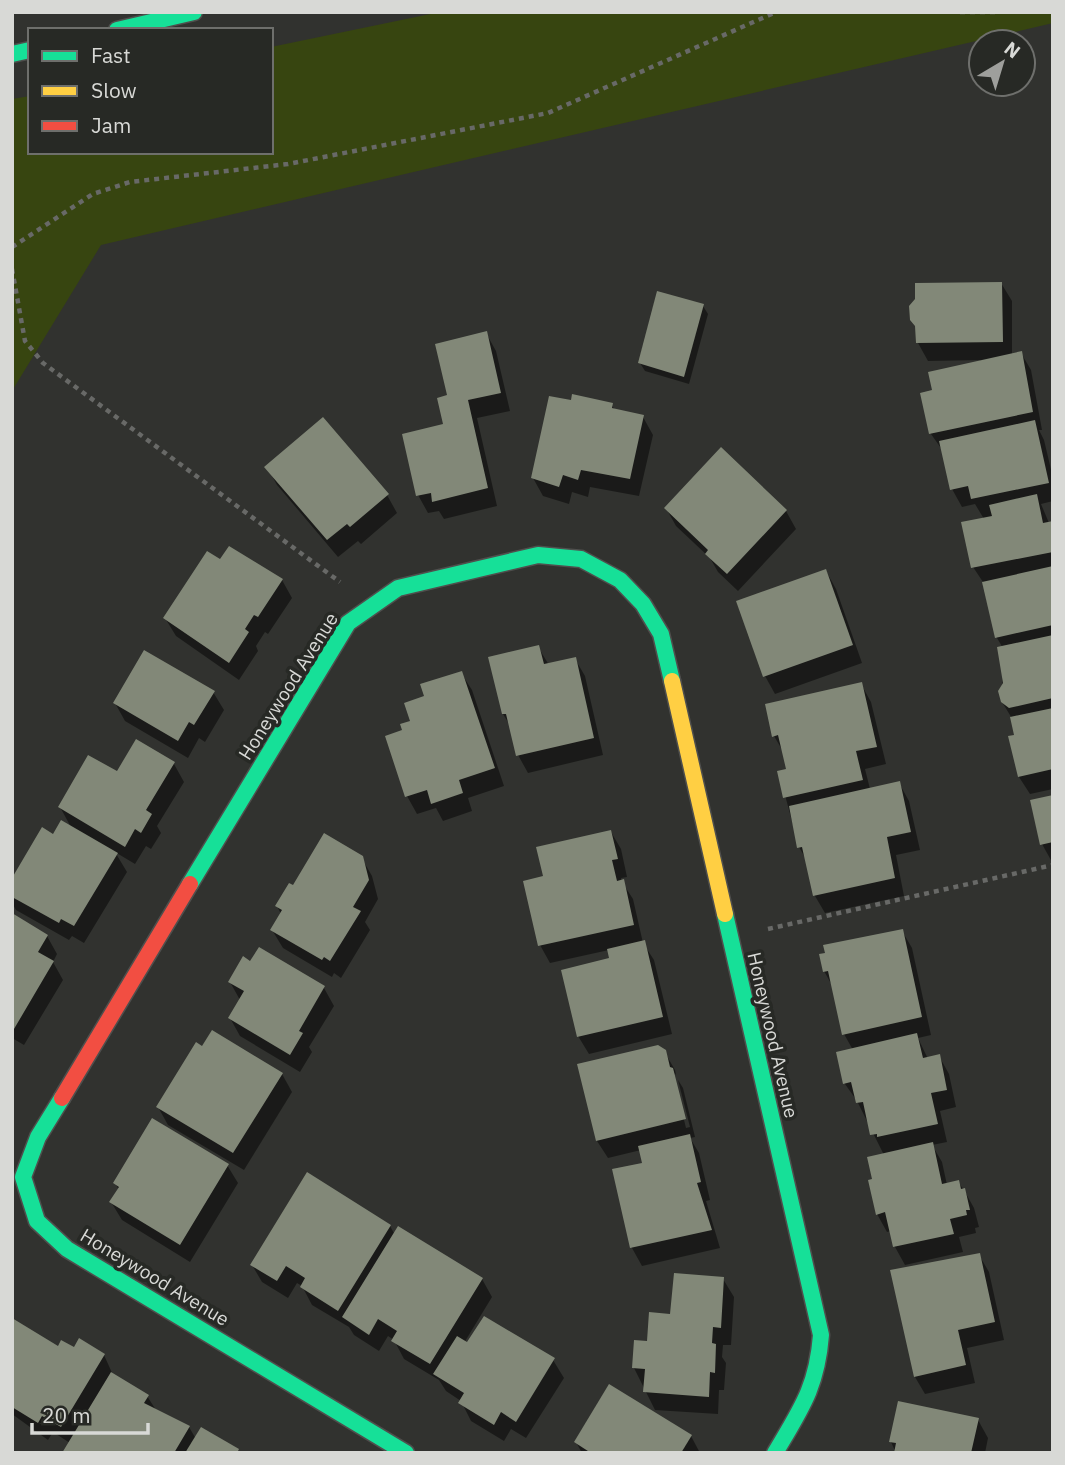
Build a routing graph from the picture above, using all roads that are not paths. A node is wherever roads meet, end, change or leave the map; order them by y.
1 (194, 12) edge
2 (126, 28) edge
3 (406, 1453) edge
4 (775, 1453) edge

1 - 2 street
3 - 4 street, Honeywood Avenue

